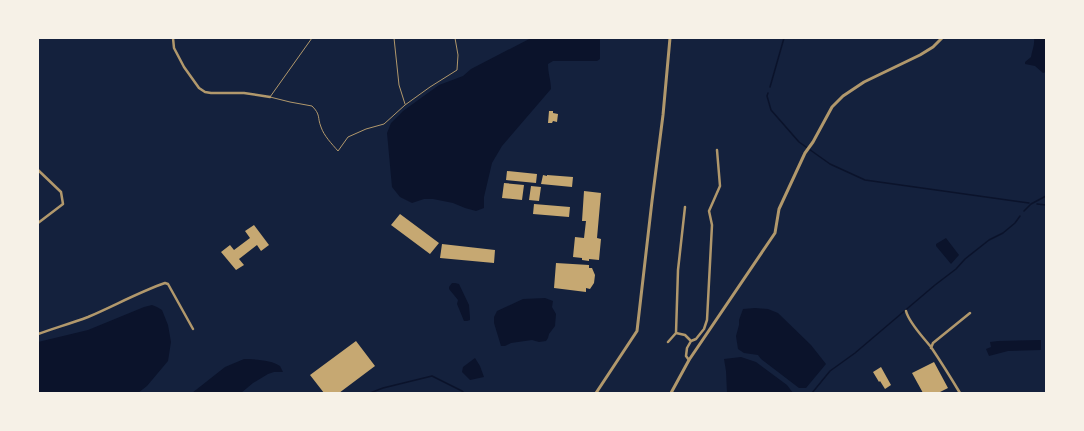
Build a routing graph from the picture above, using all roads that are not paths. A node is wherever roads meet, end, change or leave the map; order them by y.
1 (173, 38) edge
2 (312, 38) edge
3 (394, 38) edge
4 (455, 38) edge
5 (670, 38) edge
6 (942, 38) edge
7 (270, 97) junction
8 (405, 104) junction
9 (717, 150) dead end
10 (38, 170) edge
11 (685, 207) dead end
12 (38, 223) edge
13 (906, 311) dead end
14 (970, 313) dead end
15 (193, 329) dead end
16 (676, 333) junction
17 (38, 334) edge
18 (690, 341) junction
19 (668, 342) dead end
20 (931, 348) junction
21 (689, 360) junction
22 (596, 393) edge
23 (671, 393) edge
24 (960, 393) edge

1 - 7 street
2 - 7 lane
3 - 8 lane
4 - 8 lane
5 - 22 street
6 - 21 street
7 - 8 lane
9 - 18 street
10 - 12 street
11 - 16 street
13 - 20 street
14 - 20 street
15 - 17 street
16 - 18 street
16 - 19 street
18 - 21 street
20 - 24 street
21 - 23 street

